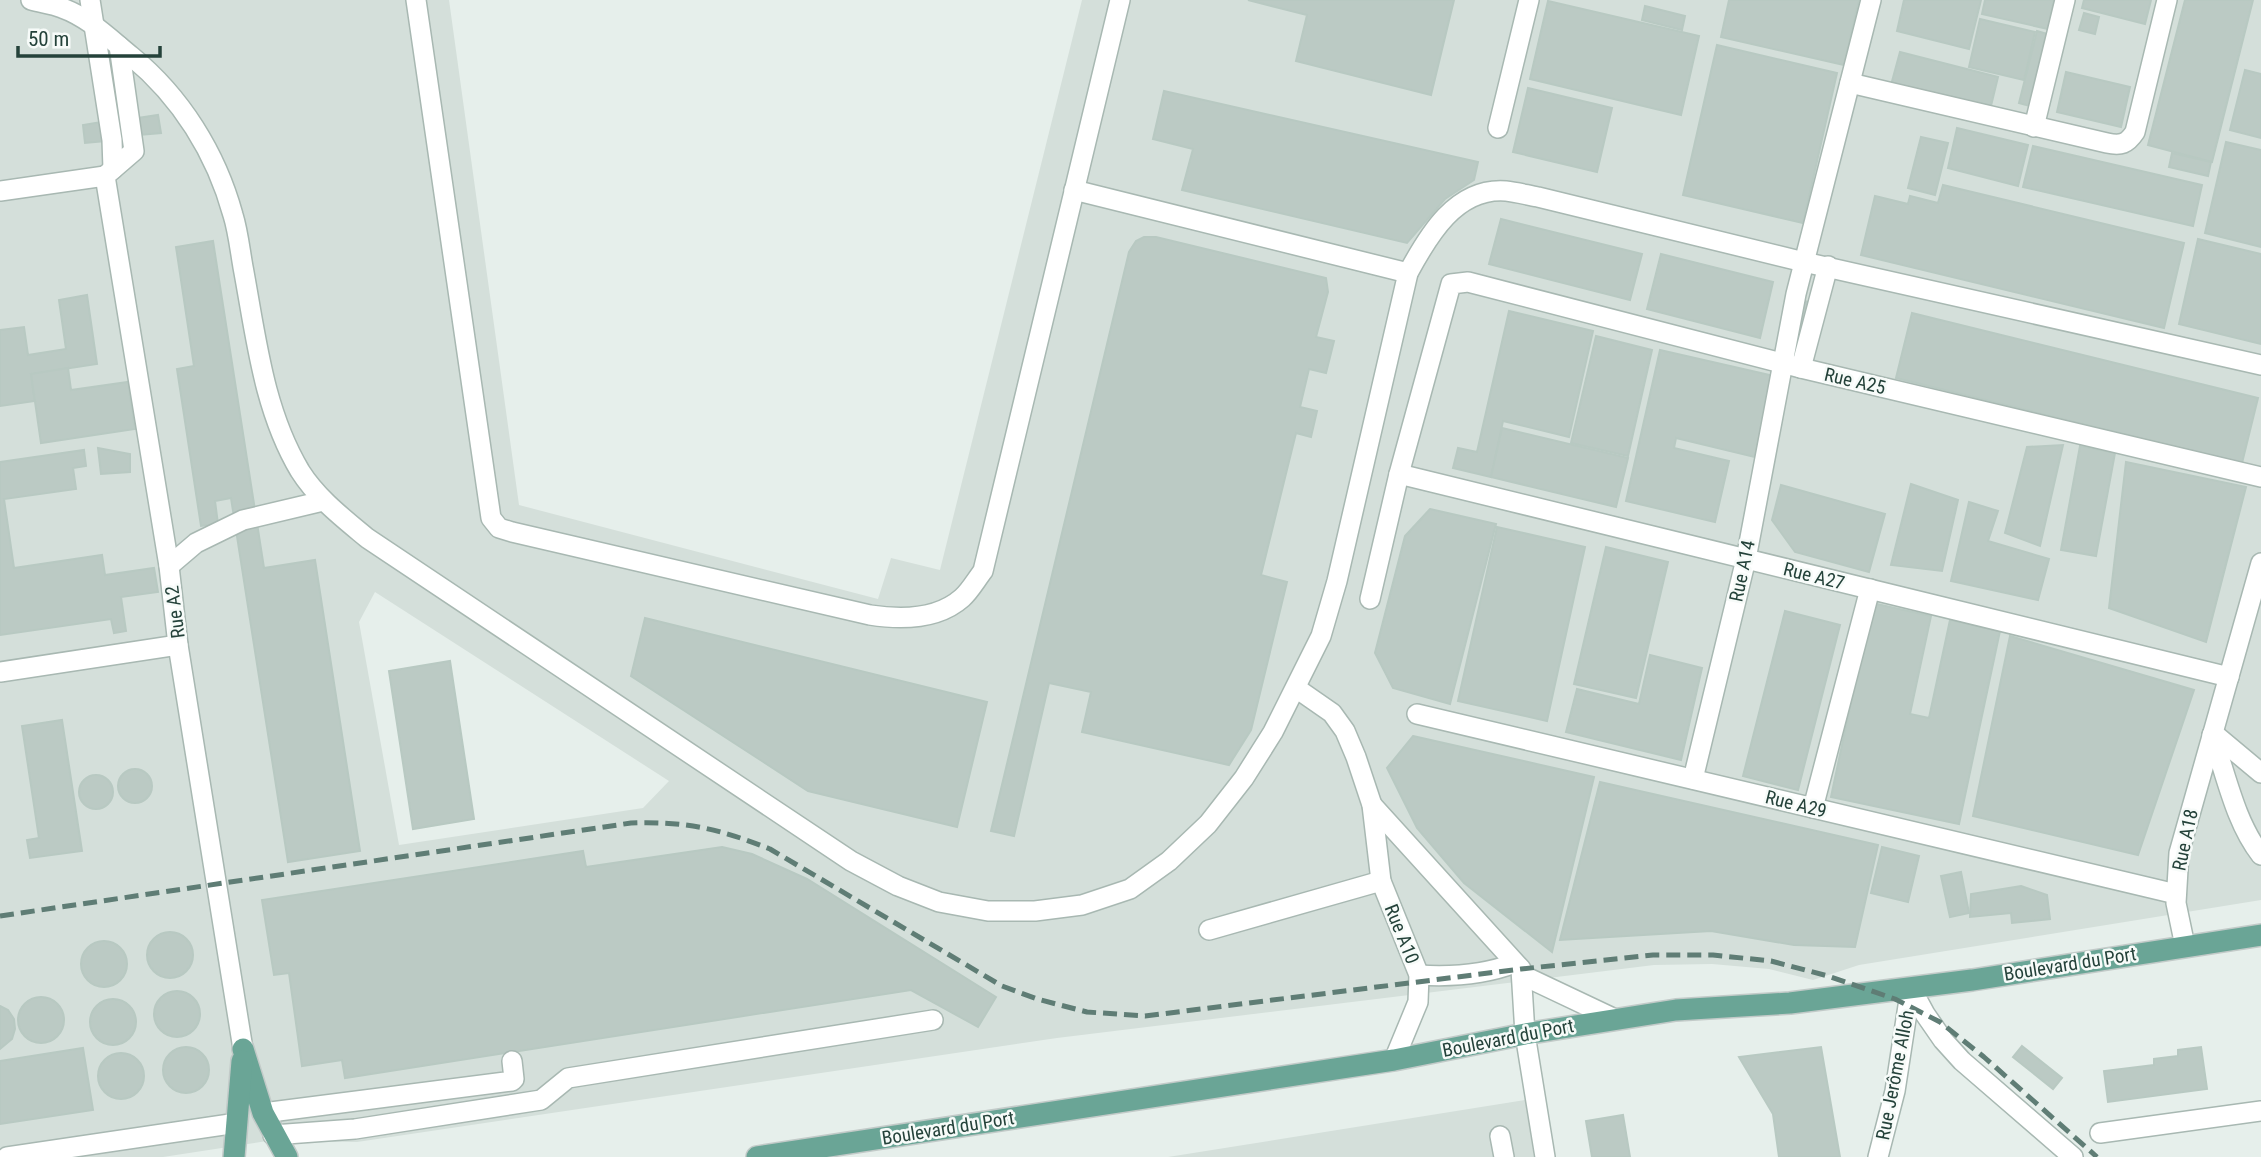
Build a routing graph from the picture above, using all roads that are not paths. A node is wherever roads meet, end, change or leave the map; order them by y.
1 (31, 0) edge
2 (90, 0) edge
3 (416, 0) edge
4 (1120, 0) edge
5 (1529, 0) edge
6 (1871, 0) edge
7 (2065, 0) edge
8 (2167, 0) edge
9 (94, 26) junction
10 (118, 46) junction
11 (1850, 83) junction
12 (2034, 127) junction
13 (1498, 128) dead end
14 (109, 173) junction
15 (1074, 190) junction
16 (0, 191) edge
17 (1804, 262) junction
18 (1828, 266) junction
19 (1408, 273) junction
20 (1782, 362) junction
21 (2261, 365) edge
22 (1801, 368) junction
23 (1399, 474) junction
24 (2261, 477) edge
25 (323, 500) junction
26 (1746, 559) junction
27 (2261, 563) edge
28 (169, 566) junction
29 (1870, 589) junction
30 (1370, 598) dead end
31 (178, 645) junction
32 (0, 672) edge
33 (2228, 677) junction
34 (1296, 688) junction
35 (1417, 715) dead end
36 (2212, 734) junction
37 (2261, 773) edge
38 (1693, 779) junction
39 (1372, 805) junction
40 (1813, 808) junction
41 (2261, 855) edge
42 (1381, 881) junction
43 (2176, 894) junction
44 (1209, 930) dead end
45 (2261, 935) edge
46 (2185, 946) junction
47 (1518, 969) junction
48 (1419, 975) junction
49 (1912, 990) junction
50 (1615, 1019) junction
51 (933, 1020) dead end
52 (1525, 1034) junction
53 (243, 1049) junction
54 (512, 1060) dead end
55 (1394, 1060) junction
56 (2261, 1111) edge
57 (263, 1113) junction
58 (237, 1123) junction
59 (2100, 1133) dead end
60 (273, 1135) junction
61 (1500, 1136) dead end
62 (7, 1157) edge
63 (234, 1157) edge
64 (287, 1157) edge
65 (757, 1157) edge
66 (1504, 1157) edge
67 (1545, 1157) edge
68 (1878, 1157) edge
69 (2073, 1157) edge

1 - 9 street
2 - 9 street, Rue A2
3 - 15 street
4 - 15 street
5 - 13 street
6 - 11 street, Rue A14
7 - 12 street
8 - 12 street
9 - 10 street
9 - 14 street, Rue A2
10 - 14 street
10 - 25 street
11 - 12 street
11 - 17 street, Rue A14
14 - 16 street
14 - 28 street, Rue A2
15 - 19 street
17 - 18 street
17 - 19 street
17 - 20 street, Rue A14
18 - 21 street
18 - 22 street
19 - 34 street
20 - 22 street, Rue A25
20 - 23 street, Rue A25
20 - 26 street, Rue A14
22 - 24 street, Rue A25
23 - 26 street, Rue A27
23 - 30 street
25 - 28 street
25 - 34 street
26 - 29 street, Rue A27
26 - 38 street, Rue A14
27 - 33 street, Rue A18
28 - 31 street, Rue A2
29 - 33 street, Rue A27
29 - 40 street
31 - 32 street
31 - 53 street, Rue A2
33 - 36 street, Rue A18
34 - 39 street, Rue A10
35 - 38 street, Rue A29
36 - 37 street
36 - 41 street
36 - 43 street, Rue A18
38 - 40 street, Rue A29
39 - 42 street, Rue A10
39 - 47 street, Rue A10
40 - 43 street, Rue A29
42 - 44 street
42 - 48 street, Rue A10
43 - 46 street, Rue A18
45 - 46 main road, Boulevard du Port
46 - 49 main road, Boulevard du Port
47 - 48 street
47 - 50 street, Rue A10
47 - 52 street
48 - 55 street, Rue A10
49 - 50 main road, Boulevard du Port
49 - 68 street, Rue Jerôme Alloh
49 - 69 street
50 - 52 main road, Boulevard du Port
51 - 60 street
52 - 55 main road, Boulevard du Port
52 - 67 street
53 - 57 main road
53 - 58 main road
54 - 57 street
55 - 65 main road, Boulevard du Port
56 - 59 street
57 - 60 main road
58 - 62 street
58 - 63 main road
60 - 64 main road
61 - 66 street

